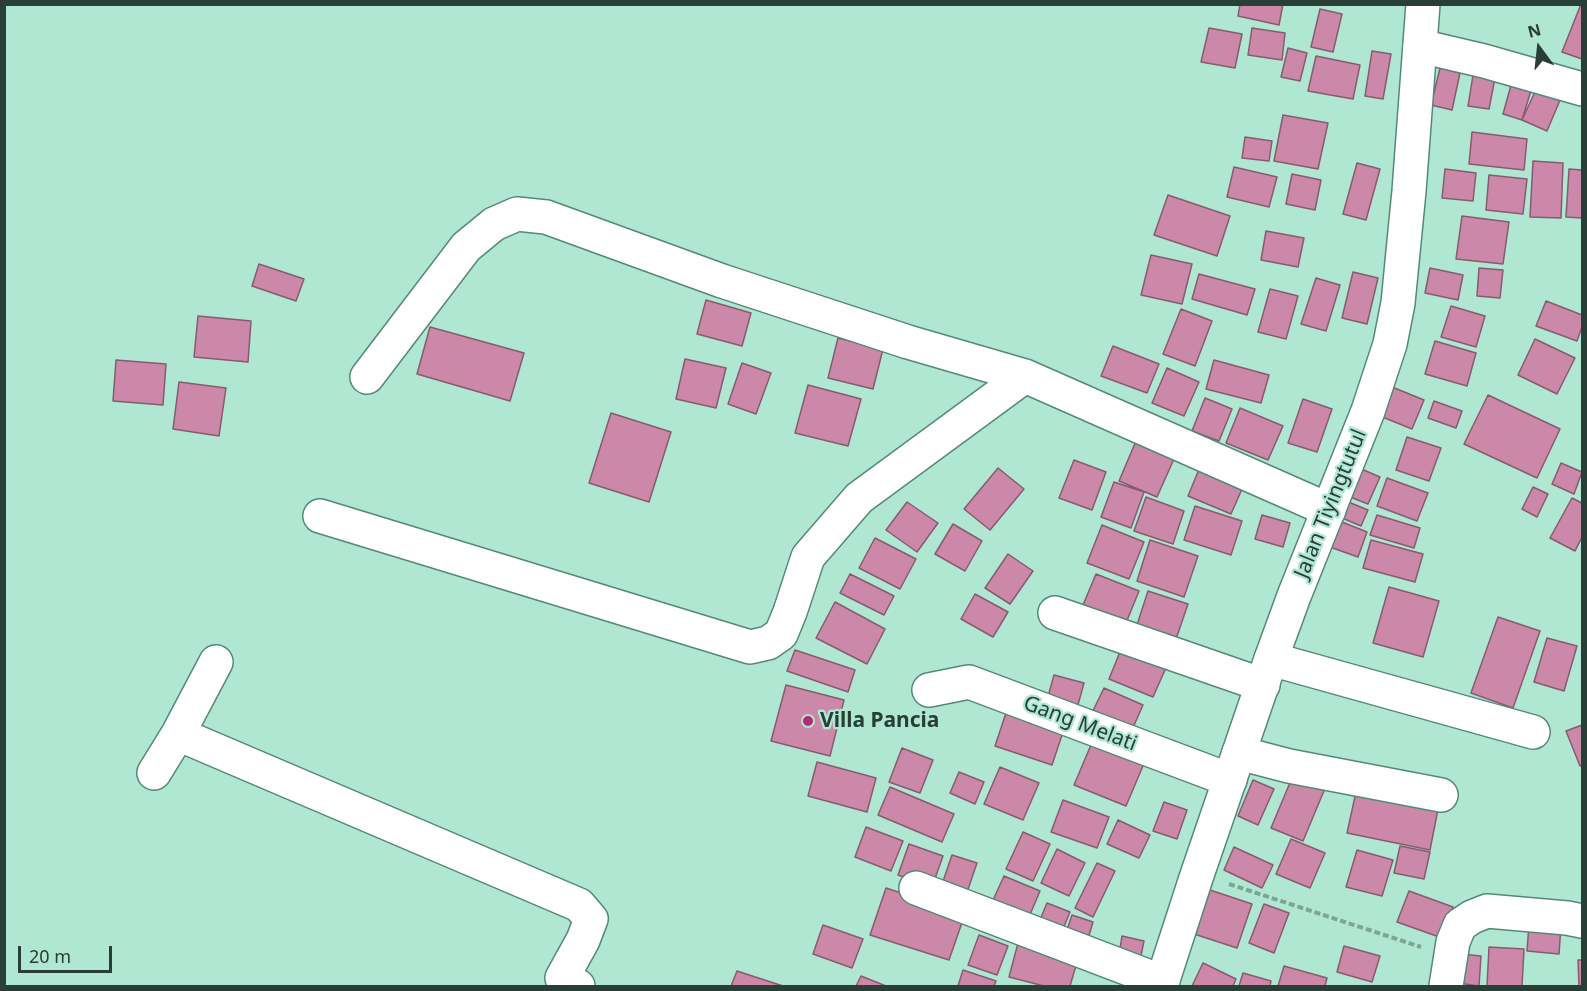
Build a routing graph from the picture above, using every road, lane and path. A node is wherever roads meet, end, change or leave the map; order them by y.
1 (1423, 4) edge
2 (1420, 46) junction
3 (1582, 88) edge
4 (367, 376) dead end
5 (1025, 376) junction
6 (1329, 510) junction
7 (320, 516) dead end
8 (1055, 613) dead end
9 (216, 662) dead end
10 (1267, 672) junction
11 (929, 690) dead end
12 (1533, 732) dead end
13 (178, 734) junction
14 (1234, 767) junction
15 (154, 773) dead end
16 (1441, 795) dead end
17 (1198, 874) junction
18 (915, 888) dead end
19 (1582, 921) edge
20 (1448, 972) edge
21 (1162, 984) edge
22 (578, 987) edge

1 - 2 street, Jalan Tiyingtutul
2 - 3 street
2 - 6 street, Jalan Tiyingtutul
4 - 5 street
5 - 6 street
5 - 7 street
6 - 10 street, Jalan Tiyingtutul
8 - 10 street
9 - 13 street
10 - 12 street
10 - 14 street, Jalan Tiyingtutul
11 - 14 street, Gang Melati
13 - 15 street
13 - 22 street
14 - 16 street, Gang Melati
14 - 17 street, Jalan Tiyingtutul
17 - 20 path
17 - 21 street, Jalan Tiyingtutul
18 - 21 street
19 - 20 street

